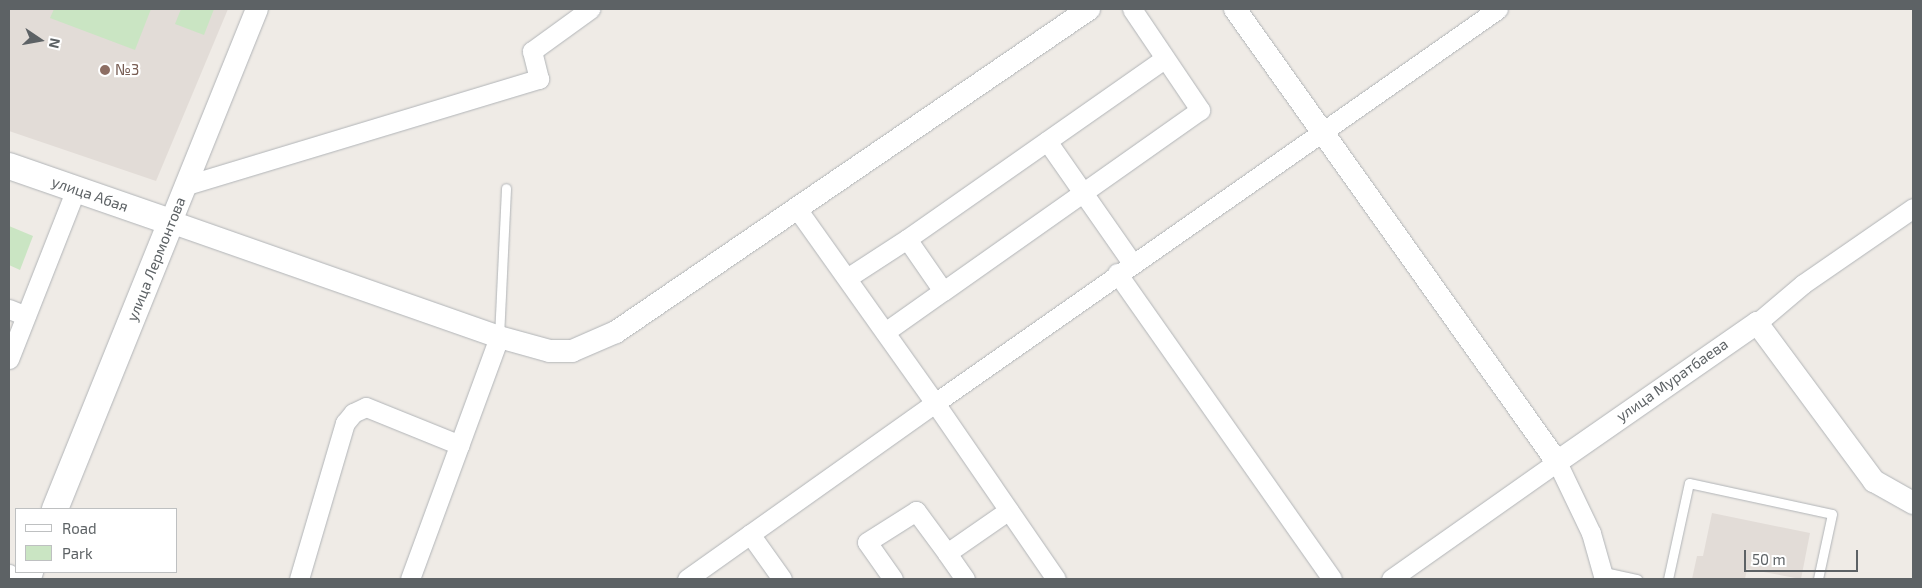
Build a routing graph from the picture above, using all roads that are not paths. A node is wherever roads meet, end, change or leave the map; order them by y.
1 (257, 9) edge
2 (590, 9) edge
3 (1089, 9) edge
4 (1132, 9) edge
5 (1235, 9) edge
6 (1498, 9) edge
7 (1164, 59) junction
8 (1323, 135) junction
9 (1047, 141) junction
10 (10, 170) edge
11 (187, 185) junction
12 (506, 188) dead end
13 (76, 189) junction
14 (1083, 192) junction
15 (1913, 208) edge
16 (798, 210) junction
17 (171, 222) junction
18 (907, 239) junction
19 (1125, 268) junction
20 (847, 278) junction
21 (943, 290) junction
22 (17, 313) edge
23 (1756, 323) junction
24 (885, 332) junction
25 (499, 338) junction
26 (9, 359) edge
27 (935, 404) junction
28 (460, 445) junction
29 (1557, 462) junction
30 (1913, 503) edge
31 (55, 508) edge
32 (1009, 510) junction
33 (750, 534) junction
34 (947, 553) junction
35 (9, 574) edge
36 (1604, 576) edge
37 (17, 579) edge
38 (299, 579) edge
39 (410, 579) edge
40 (687, 579) edge
41 (782, 579) edge
42 (893, 579) edge
43 (965, 579) edge
44 (1056, 579) edge
45 (1332, 579) edge
46 (1391, 579) edge
47 (1637, 579) edge
48 (1668, 579) edge
49 (1818, 579) edge

1 - 11 street, улица Лермонтова
2 - 11 street
3 - 16 street
4 - 7 street
5 - 8 street
6 - 8 street
7 - 9 street
7 - 14 street
8 - 19 street
8 - 29 street
9 - 14 street
9 - 18 street
10 - 13 main road, улица Абая
11 - 17 street, улица Лермонтова
12 - 25 lane
13 - 17 main road, улица Абая
13 - 22 street
14 - 19 street
14 - 21 street
15 - 23 street
16 - 20 street
16 - 25 street
17 - 25 street
17 - 31 main road, улица Лермонтова
18 - 20 street
18 - 21 street
19 - 27 street
19 - 45 street
20 - 24 street
21 - 24 street
22 - 26 street
23 - 29 street, улица Муратбаева
23 - 30 street
24 - 27 street
25 - 28 street
27 - 32 street
27 - 33 street
28 - 38 street
28 - 39 street
29 - 36 street
29 - 46 street, улица Муратбаева
32 - 34 street
32 - 44 street
33 - 40 street
33 - 41 street
34 - 42 street
34 - 43 street
35 - 37 street
36 - 47 lane
48 - 49 lane

